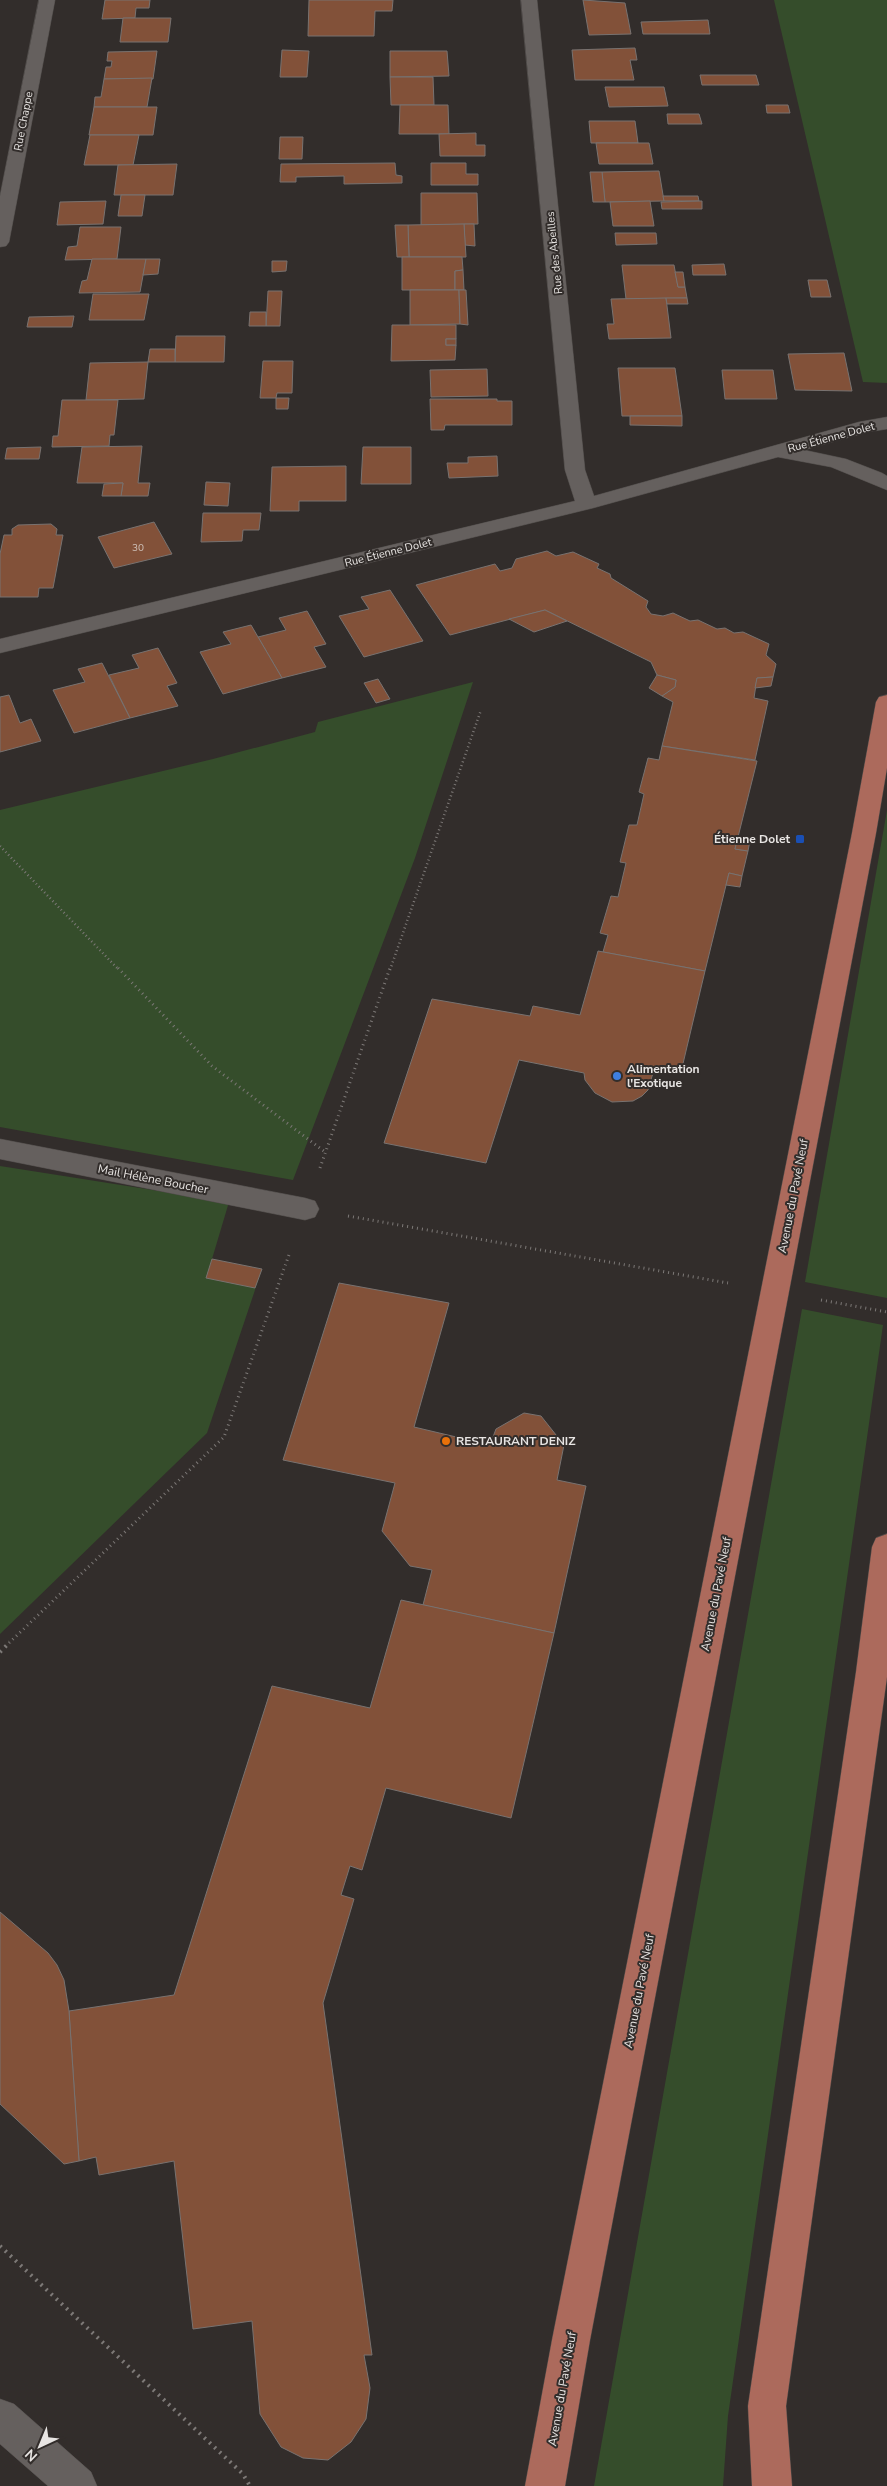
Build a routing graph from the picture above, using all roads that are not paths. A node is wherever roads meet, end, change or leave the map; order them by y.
1 (47, 0) edge
2 (529, 0) edge
3 (0, 242) edge
4 (887, 423) edge
5 (775, 452) junction
6 (887, 484) edge
7 (586, 504) junction
8 (0, 646) edge
9 (887, 702) edge
10 (0, 1149) edge
11 (305, 1208) road end
12 (887, 1547) edge
13 (0, 2418) edge
14 (77, 2486) edge
15 (545, 2486) edge
16 (772, 2486) edge

1 - 3 street, Rue Chappe
2 - 7 street, Rue des Abeilles
4 - 5 street, Rue Étienne Dolet
5 - 6 street, Rue Étienne Dolet
5 - 7 street, Rue Étienne Dolet
7 - 8 street, Rue Étienne Dolet
9 - 15 main road, Avenue du Pavé Neuf
10 - 11 street, Mail Hélène Boucher
12 - 16 main road
13 - 14 street

